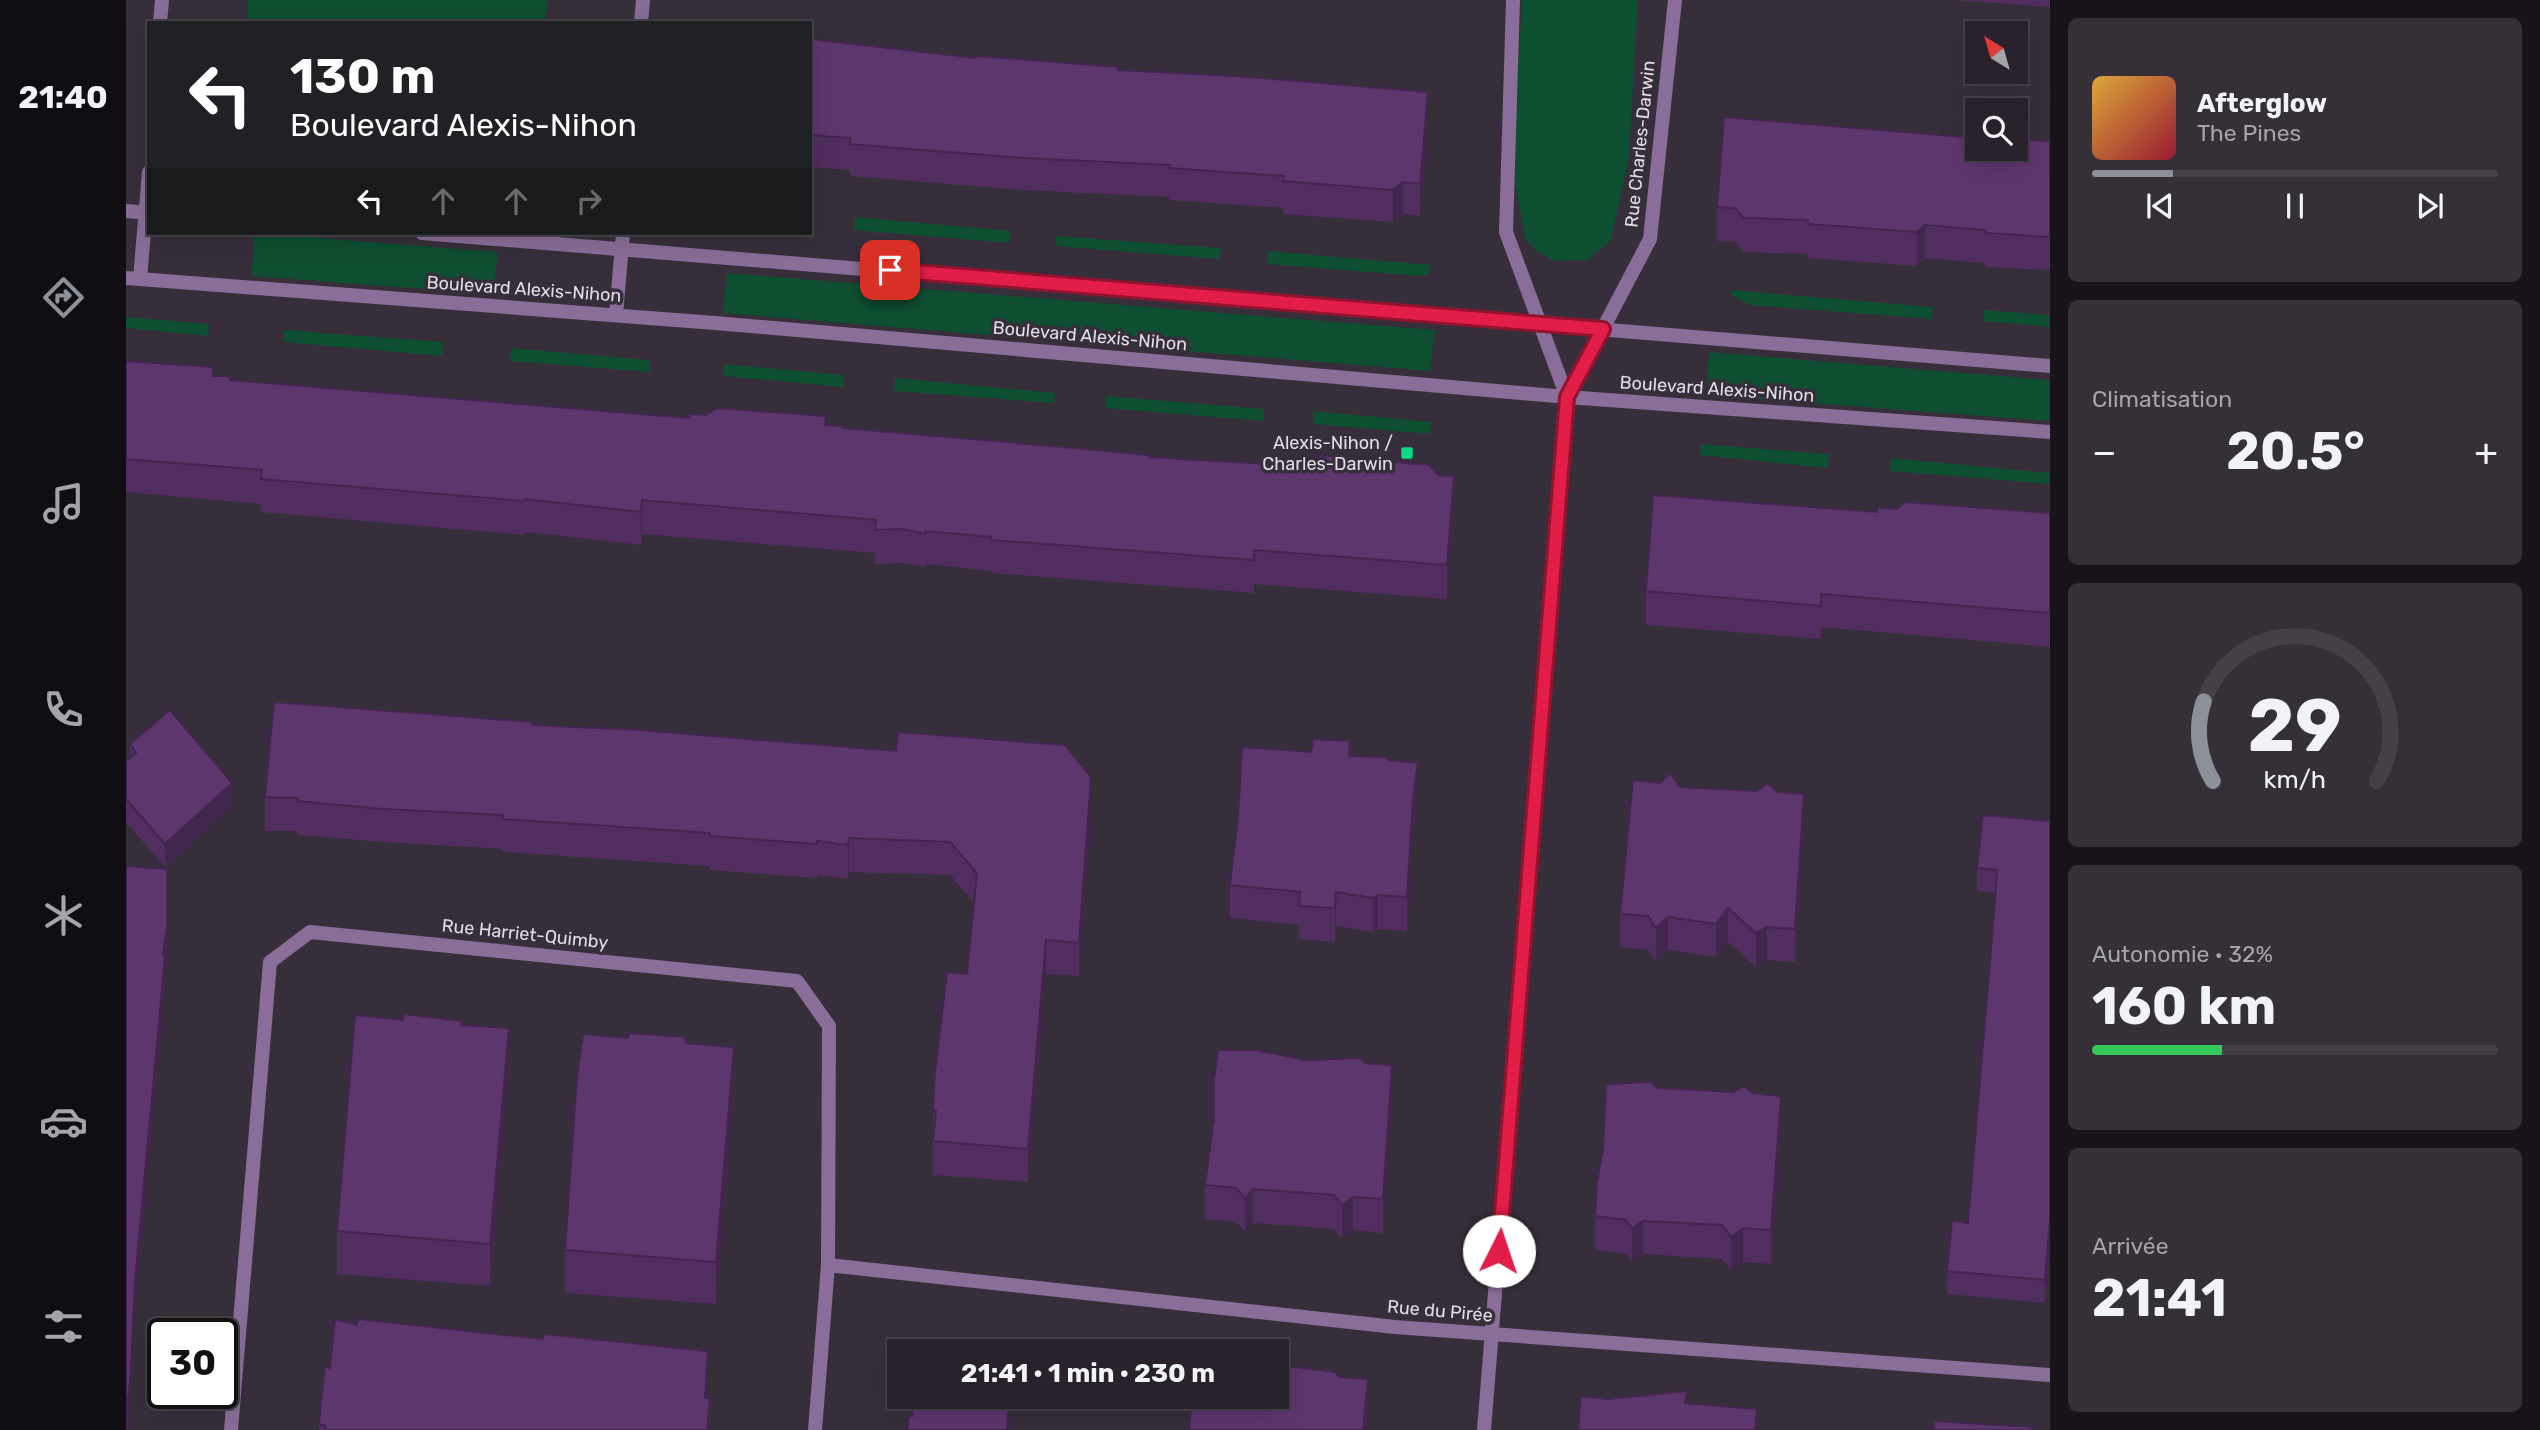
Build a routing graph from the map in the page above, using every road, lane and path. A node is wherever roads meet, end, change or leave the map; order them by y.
1 (162, 0) edge
2 (643, 0) edge
3 (1513, 0) edge
4 (1675, 0) edge
5 (160, 21) edge
6 (641, 21) edge
7 (126, 211) edge
8 (147, 213) edge
9 (479, 235) edge
10 (623, 240) edge
11 (133, 278) edge
12 (616, 315) junction
13 (1540, 324) junction
14 (1603, 329) junction
15 (2050, 366) edge
16 (1567, 397) junction
17 (2050, 432) edge
18 (828, 1265) junction
19 (1492, 1334) junction
20 (2050, 1375) edge
21 (231, 1430) edge
22 (815, 1430) edge
23 (1485, 1430) edge

1 - 5 street
2 - 6 street
3 - 13 street, Rue Charles-Darwin
4 - 14 street, Rue Charles-Darwin
7 - 8 street
8 - 11 street
9 - 10 street
10 - 12 street
10 - 13 street
11 - 12 street, Boulevard Alexis-Nihon
12 - 16 street, Boulevard Alexis-Nihon
13 - 14 street
13 - 16 street, Rue Charles-Darwin
14 - 15 street
14 - 16 street, Rue Charles-Darwin
16 - 17 street, Boulevard Alexis-Nihon
16 - 19 street, Rue Charles-Darwin
18 - 19 street, Rue du Pirée
18 - 21 street, Rue Harriet-Quimby
18 - 22 street, Rue Harriet-Quimby
19 - 20 street, Rue du Pirée
19 - 23 street, Rue Charles-Darwin

